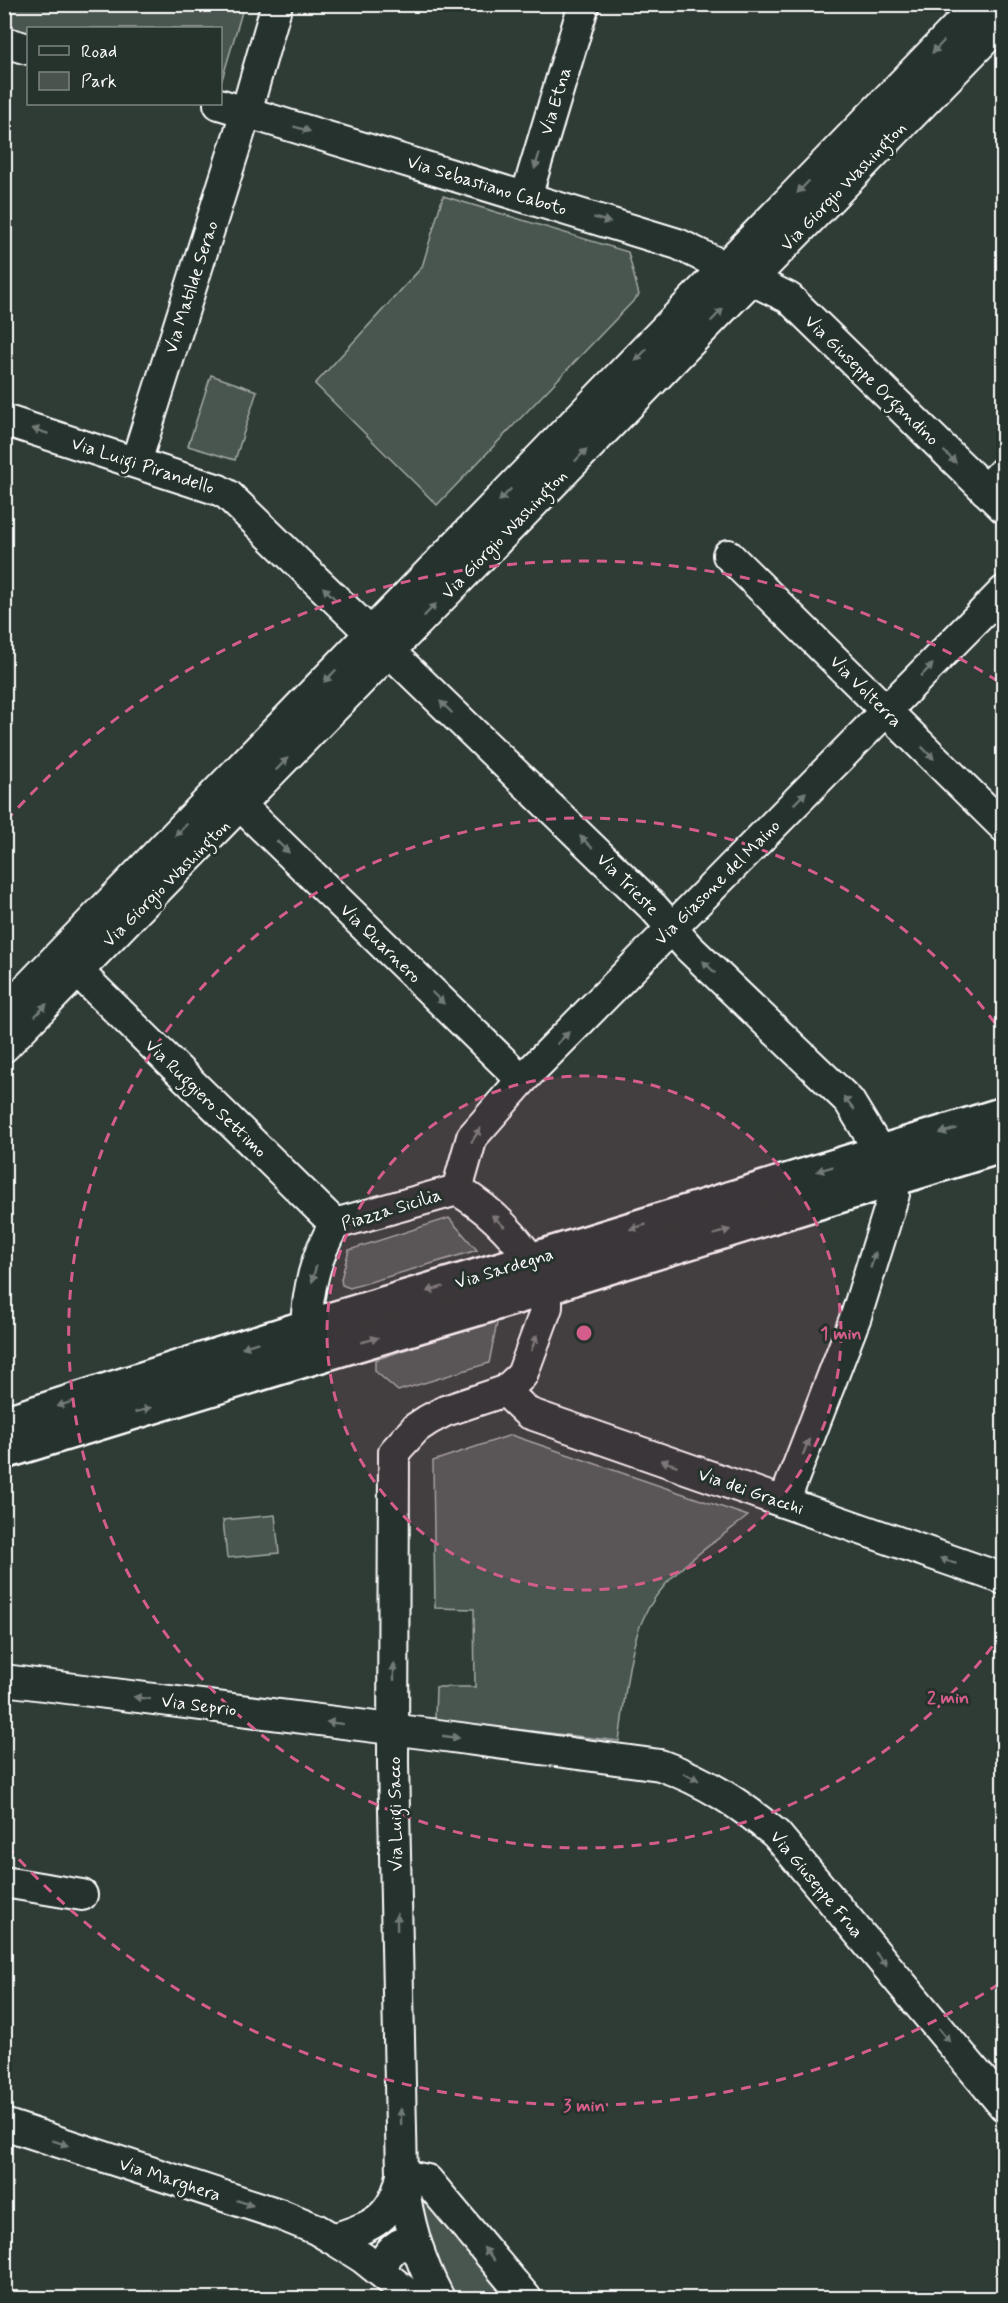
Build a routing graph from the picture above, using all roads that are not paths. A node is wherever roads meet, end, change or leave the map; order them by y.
1 (277, 4) edge
2 (584, 4) edge
3 (979, 4) edge
4 (1004, 21) edge
5 (4, 42) edge
6 (27, 49) edge
7 (233, 108) edge
8 (526, 197) junction
9 (725, 267) junction
10 (751, 280) junction
11 (4, 420) edge
12 (136, 462) junction
13 (998, 490) edge
14 (728, 555) dead end
15 (1004, 591) edge
16 (380, 643) junction
17 (886, 711) junction
18 (231, 797) junction
19 (1004, 827) edge
20 (671, 929) junction
21 (69, 963) junction
22 (4, 1012) edge
23 (4, 1047) edge
24 (522, 1080) junction
25 (1004, 1114) edge
26 (1004, 1145) edge
27 (885, 1166) junction
28 (457, 1190) junction
29 (335, 1224) junction
30 (531, 1260) junction
31 (547, 1288) junction
32 (310, 1342) junction
33 (505, 1391) junction
34 (4, 1423) edge
35 (4, 1452) edge
36 (784, 1502) junction
37 (1004, 1580) edge
38 (4, 1680) edge
39 (393, 1730) junction
40 (4, 1882) edge
41 (82, 1895) dead end
42 (1004, 2106) edge
43 (4, 2124) edge
44 (402, 2175) junction
45 (333, 2239) junction
46 (419, 2251) junction
47 (383, 2273) junction
48 (398, 2298) edge
49 (413, 2298) edge
50 (439, 2298) edge
51 (526, 2298) edge

1 - 7 street, Via Matilde Serao
2 -> 8 street, Via Etna
3 -> 9 street, Via Giorgio Washington
4 - 10 street, Via Giorgio Washington
5 - 6 street
7 -> 8 street, Via Sebastiano Caboto
7 - 12 street, Via Matilde Serao
8 -> 9 street, Via Sebastiano Caboto
9 - 10 street, Via Sebastiano Caboto
9 -> 16 street, Via Giorgio Washington
10 -> 13 street, Via Giuseppe Organdino
16 -> 10 street, Via Giorgio Washington
12 -> 11 street, Via Luigi Pirandello
16 -> 12 street, Via Luigi Pirandello
14 - 17 street, Via Volterra
17 -> 15 street, Via Giasone del Maino
16 - 18 street, Via Giorgio Washington
20 -> 16 street, Via Trieste
17 -> 19 street, Via Volterra
20 -> 17 street, Via Giasone del Maino
18 - 21 street, Via Giorgio Washington
18 -> 24 street, Via Quarnero
24 -> 20 street, Via Giasone del Maino
27 -> 20 street, Via Trieste
21 - 22 street, Via Giorgio Washington
23 -> 21 street, Via Giorgio Washington
21 - 29 street, Via Ruggiero Settimo
28 -> 24 street, Via Giasone del Maino
25 -> 27 main road, Via Sardegna
26 - 27 main road, Via Sardegna
27 -> 30 main road, Via Sardegna
31 -> 27 main road, Via Sardegna
36 -> 27 street
28 - 29 street, Piazza Sicilia
30 -> 28 street, Piazza Sicilia
29 -> 32 street, Piazza Sicilia
30 - 31 main road, Piazza Sicilia
30 -> 32 main road, Via Sardegna
32 -> 31 main road, Via Sardegna
33 -> 31 street
32 -> 34 main road, Via Sardegna
35 -> 32 main road, Via Sardegna
36 -> 33 street, Via dei Gracchi
39 -> 33 street, Via Luigi Sacco
37 -> 36 street, Via dei Gracchi
39 -> 38 street, Via Seprio
39 -> 42 street, Via Giuseppe Frua
44 -> 39 street, Via Luigi Sacco
40 - 41 street
43 -> 45 street, Via Marghera
44 - 45 street
44 - 46 street
51 -> 44 street
45 - 47 street, Via Marghera
46 - 47 street
46 - 50 street
47 - 48 street
47 - 49 street, Via Marghera

